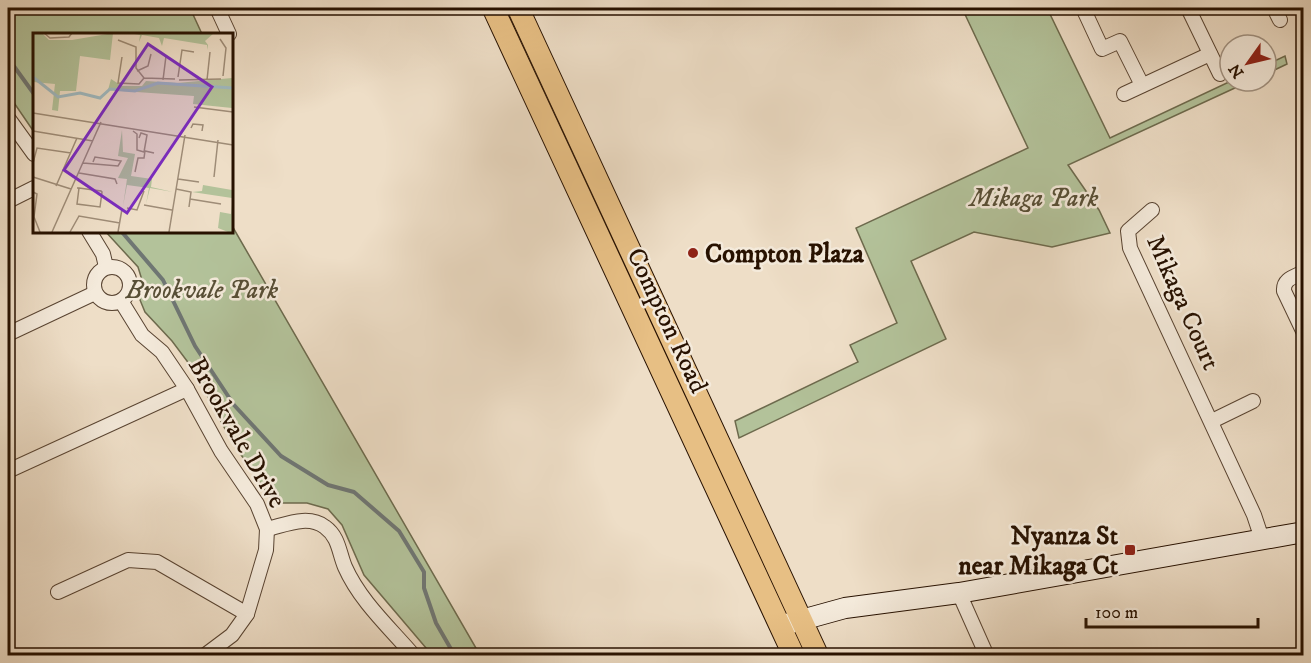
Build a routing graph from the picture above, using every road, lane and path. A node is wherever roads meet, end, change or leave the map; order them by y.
1 (217, 8) edge
2 (493, 8) edge
3 (518, 8) edge
4 (1083, 8) edge
5 (1188, 8) edge
6 (229, 33) edge
7 (1210, 54) junction
8 (1218, 70) edge
9 (1142, 85) junction
10 (1124, 94) dead end
11 (8, 118) edge
12 (33, 153) edge
13 (33, 188) edge
14 (8, 201) edge
15 (1152, 210) dead end
16 (90, 232) edge
17 (106, 267) junction
18 (1304, 272) edge
19 (95, 293) junction
20 (121, 301) junction
21 (1304, 333) edge
22 (8, 334) edge
23 (188, 389) junction
24 (1254, 401) dead end
25 (1212, 421) junction
26 (8, 471) edge
27 (267, 529) junction
28 (1304, 532) edge
29 (1262, 539) junction
30 (58, 592) dead end
31 (959, 592) junction
32 (247, 614) junction
33 (801, 619) junction
34 (781, 626) junction
35 (204, 656) edge
36 (414, 656) edge
37 (794, 656) edge
38 (818, 656) edge
39 (987, 656) edge

1 - 6 street
2 - 34 main road, Compton Road
3 - 33 main road, Compton Road
4 - 9 street
5 - 7 street
7 - 8 street
7 - 9 street
9 - 10 street
11 - 12 street
13 - 14 street
15 - 25 street, Mikaga Court
16 - 17 street
17 - 19 street
17 - 20 street
18 - 21 street
19 - 20 street
19 - 22 street
20 - 23 street, Brookvale Drive
23 - 26 street
23 - 27 street, Brookvale Drive
24 - 25 street
25 - 29 street, Mikaga Court
27 - 32 street, Brookvale Drive
27 - 36 street
28 - 29 street
29 - 31 street
30 - 32 street
31 - 33 street
31 - 39 street
32 - 35 street, Brookvale Drive
33 - 34 street
33 - 38 main road, Compton Road
34 - 37 main road, Compton Road

